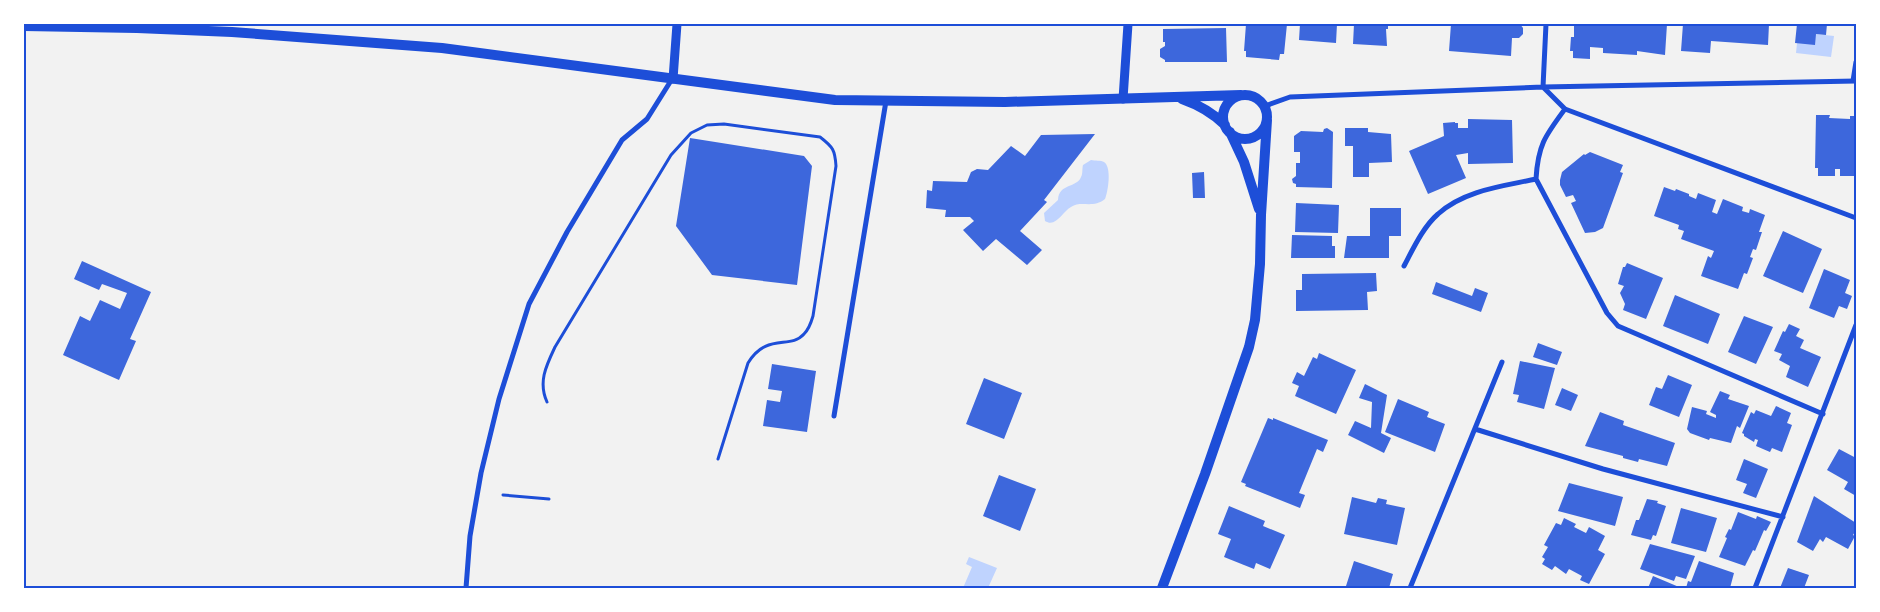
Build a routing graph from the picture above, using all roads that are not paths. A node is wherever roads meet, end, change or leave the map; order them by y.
1 (677, 24) edge
2 (1128, 24) edge
3 (1546, 24) edge
4 (24, 26) edge
5 (232, 28) edge
6 (1856, 62) edge
7 (672, 79) junction
8 (1855, 81) edge
9 (1543, 87) junction
10 (1240, 96) junction
11 (1177, 97) junction
12 (1122, 99) junction
13 (886, 102) junction
14 (1264, 106) junction
15 (1565, 109) junction
16 (1267, 120) junction
17 (1227, 128) junction
18 (1536, 180) junction
19 (1261, 215) junction
20 (1856, 218) edge
21 (1404, 266) dead end
22 (1856, 325) edge
23 (1502, 362) dead end
24 (1823, 414) junction
25 (834, 416) dead end
26 (1475, 429) junction
27 (1783, 517) junction
28 (466, 588) edge
29 (1162, 588) edge
30 (1410, 588) edge
31 (1755, 588) edge

1 - 7 street
2 - 12 street
3 - 9 street
4 - 5 main road
5 - 7 main road
6 - 8 street
7 - 13 main road
7 - 28 street
8 - 9 street
9 - 14 street
9 - 15 street
10 - 11 main road
10 - 14 main road
10 - 17 main road
11 - 12 main road
11 - 17 main road
12 - 13 main road
13 - 25 street
14 - 16 main road
15 - 18 street
15 - 20 street
16 - 17 main road
16 - 19 main road
17 - 19 main road
18 - 21 street
18 - 24 street
19 - 29 main road
22 - 24 street
23 - 26 street
24 - 27 street
26 - 27 street
26 - 30 street
27 - 31 street

